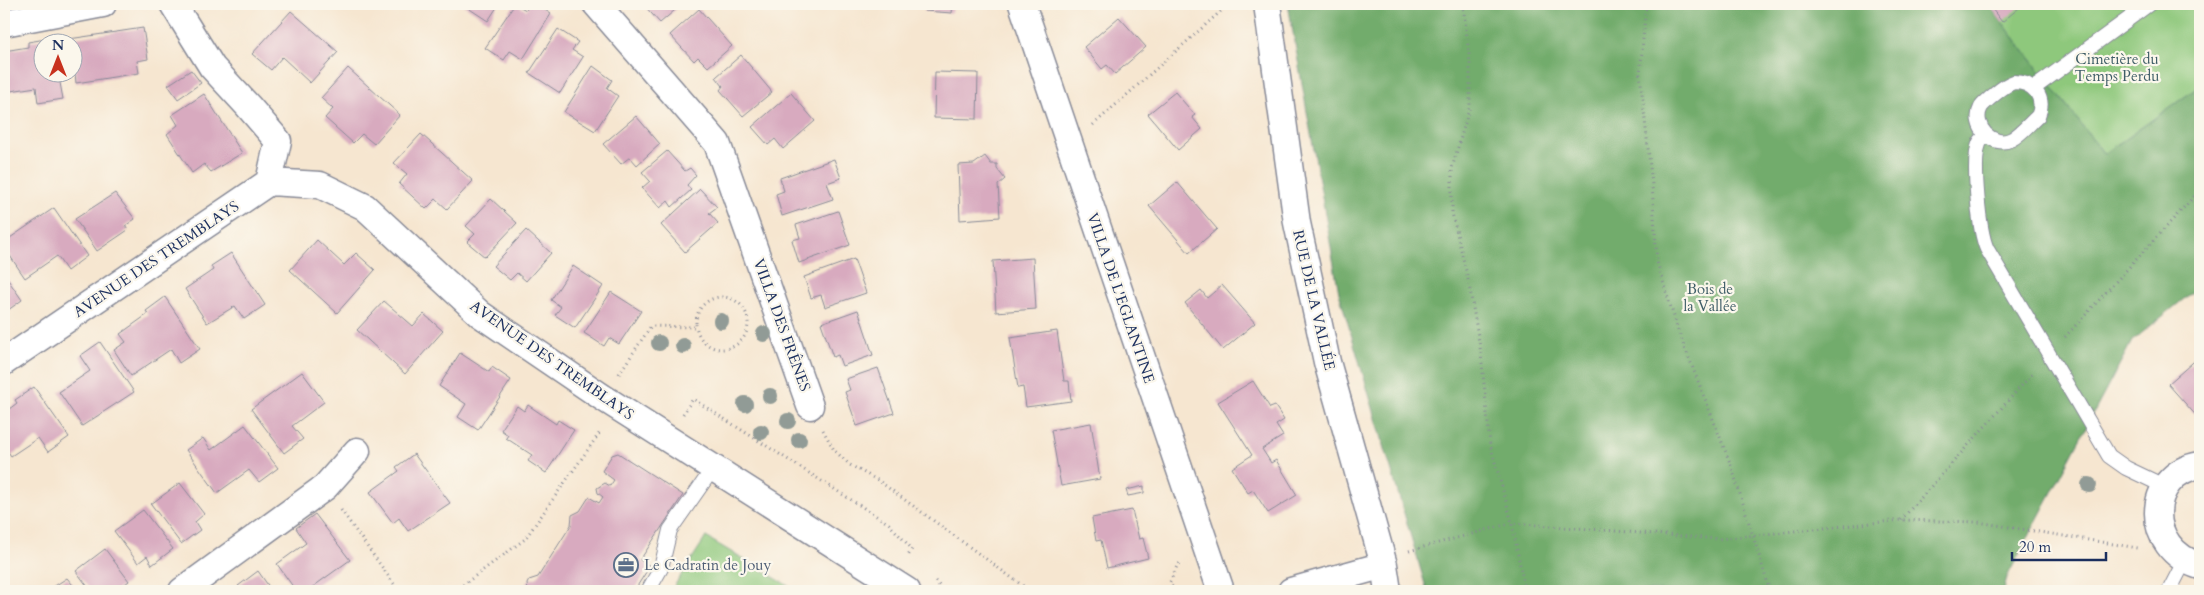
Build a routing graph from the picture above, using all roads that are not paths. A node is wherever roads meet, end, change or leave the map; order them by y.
1 (103, 4) edge
2 (173, 4) edge
3 (596, 4) edge
4 (1022, 4) edge
5 (1266, 4) edge
6 (2149, 4) edge
7 (4, 23) edge
8 (2034, 88) junction
9 (1986, 135) junction
10 (270, 182) junction
11 (4, 362) edge
12 (810, 406) road end
13 (357, 451) dead end
14 (2200, 465) edge
15 (714, 467) junction
16 (2166, 487) junction
17 (2193, 563) edge
18 (1384, 565) junction
19 (900, 586) edge
20 (182, 591) edge
21 (648, 591) edge
22 (1221, 591) edge
23 (1291, 591) edge
24 (1388, 591) edge
25 (2169, 591) edge

1 - 7 street
2 - 10 street
3 - 12 street, VILLA DES FRÊNES
4 - 22 street, VILLA DE L'EGLANTINE
5 - 18 street, RUE DE LA VALLÉE
6 - 8 lane
8 - 9 lane
8 - 9 lane
9 - 16 lane
10 - 11 street, AVENUE DES TREMBLAYS
10 - 15 street, AVENUE DES TREMBLAYS
13 - 20 street
14 - 16 street
15 - 19 street, AVENUE DES TREMBLAYS
15 - 21 lane
16 - 17 street
17 - 25 lane
18 - 23 street
18 - 24 street, RUE DE LA VALLÉE

